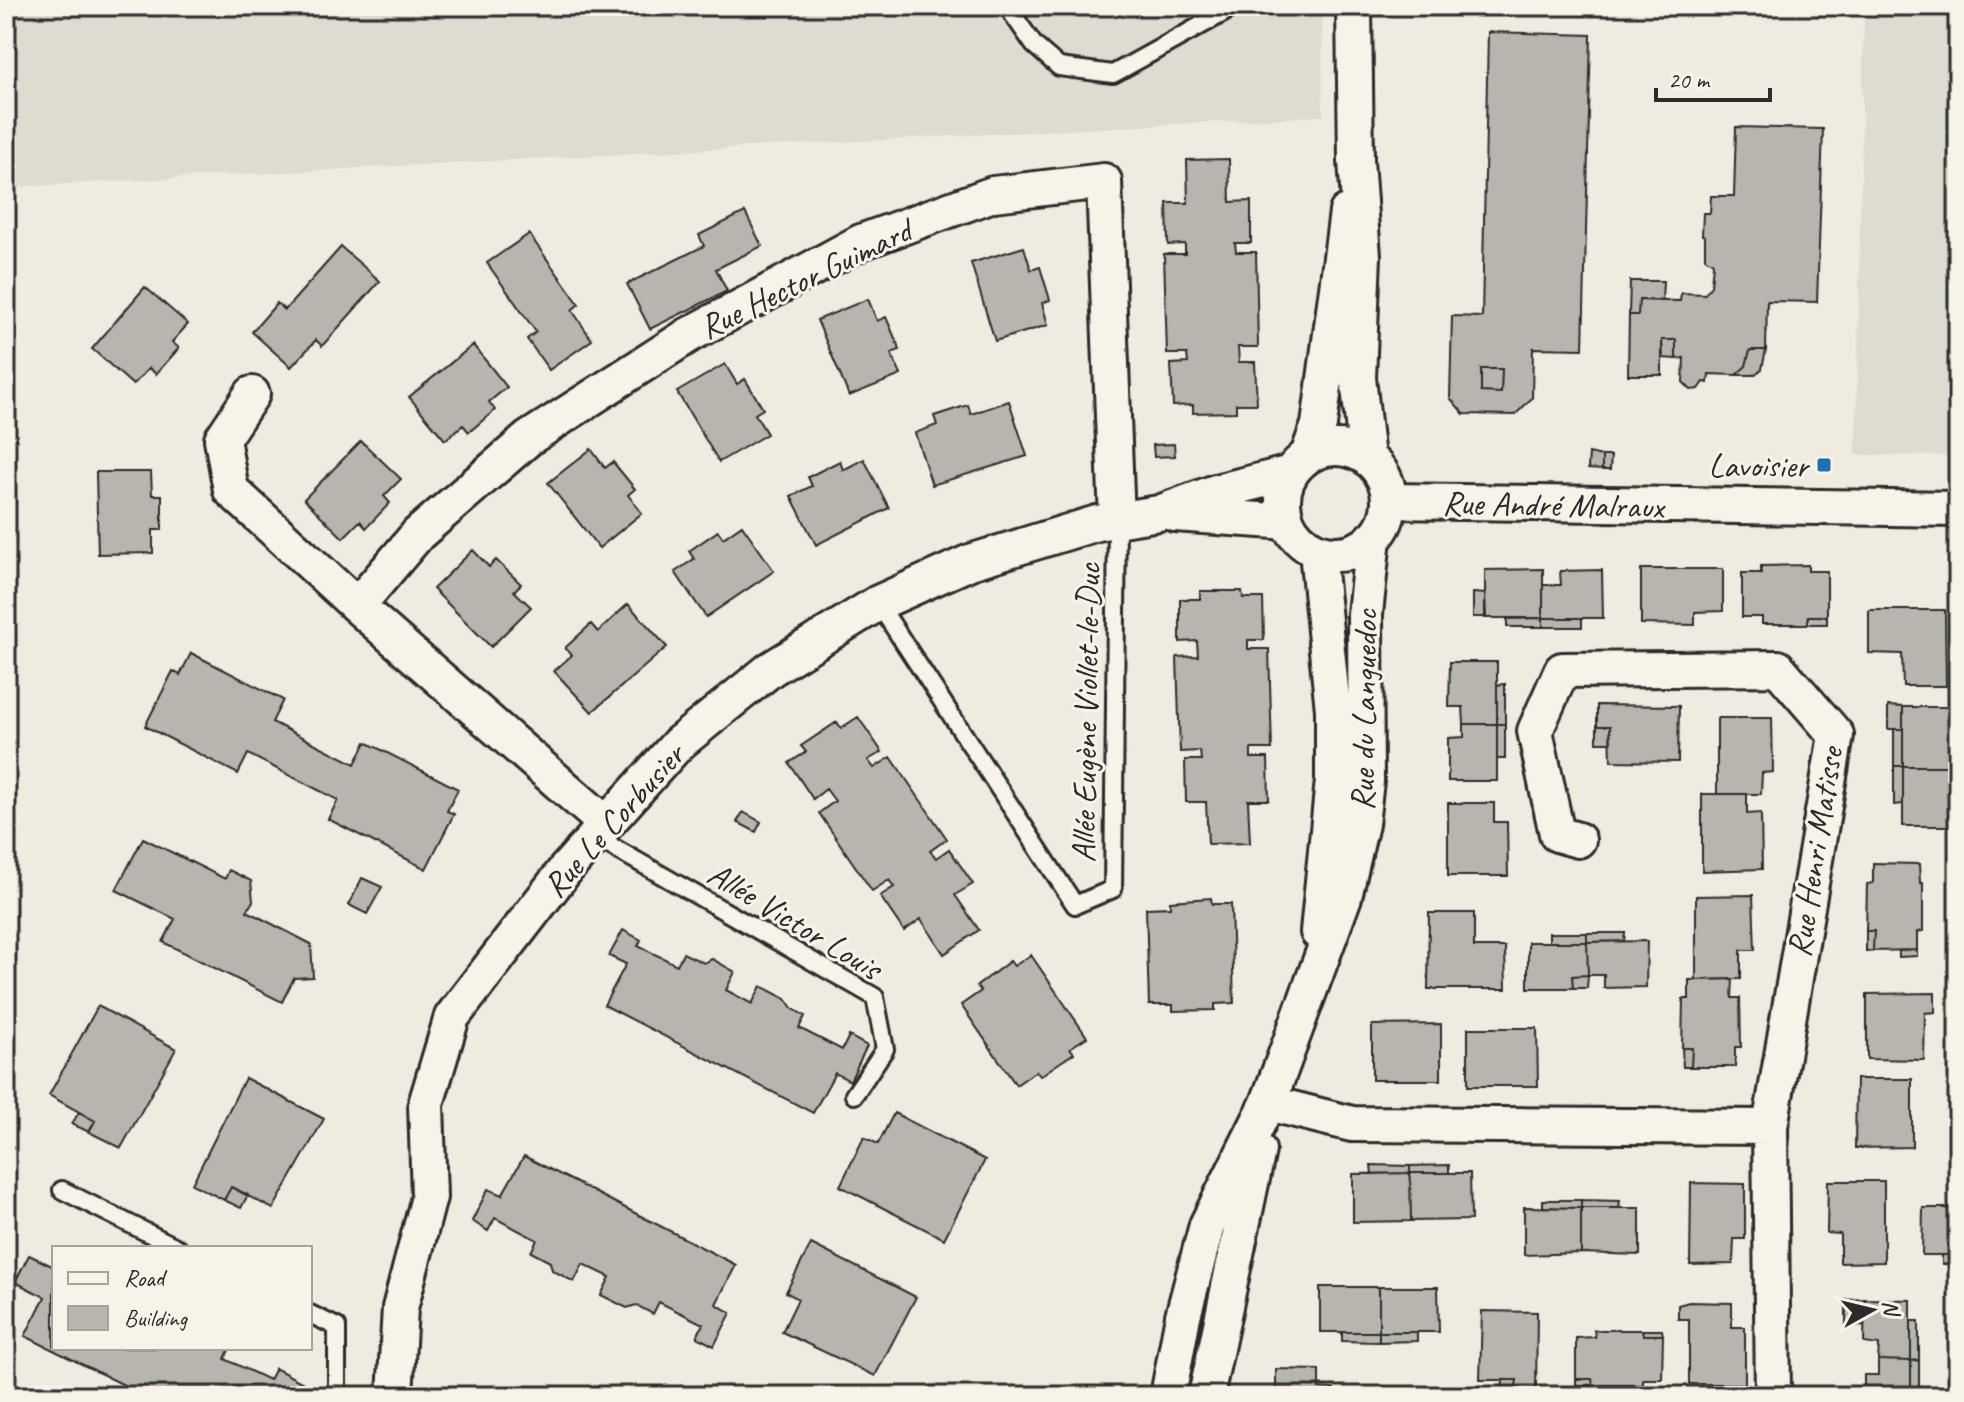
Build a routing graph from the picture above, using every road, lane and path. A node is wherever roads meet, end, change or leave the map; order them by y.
1 (1007, 6) edge
2 (1236, 6) edge
3 (1354, 6) edge
4 (1356, 161) junction
5 (252, 394) dead end
6 (1367, 458) junction
7 (1299, 464) junction
8 (1389, 501) junction
9 (1958, 509) edge
10 (1159, 513) junction
11 (1117, 521) junction
12 (1287, 522) junction
13 (1373, 538) junction
14 (1317, 551) junction
15 (878, 603) junction
16 (357, 606) junction
17 (600, 831) junction
18 (1578, 840) dead end
19 (1313, 972) junction
20 (854, 1095) dead end
21 (1268, 1103) junction
22 (1770, 1127) junction
23 (62, 1190) dead end
24 (174, 1246) edge
25 (312, 1315) edge
26 (337, 1396) edge
27 (395, 1396) edge
28 (1168, 1396) edge
29 (1206, 1396) edge
30 (1773, 1396) edge

1 - 2 lane
3 - 4 street
4 - 6 street
4 - 7 street
5 - 16 street
6 - 7 street
6 - 8 street
7 - 10 street, Rue Le Corbusier
7 - 12 street
8 - 9 street, Rue André Malraux
8 - 13 street
10 - 11 street, Rue Le Corbusier
10 - 12 street, Rue Le Corbusier
11 - 15 street, Rue Le Corbusier
11 - 15 lane, Allée Eugène Viollet-le-Duc
11 - 16 street, Rue Hector Guimard
12 - 14 street
13 - 14 street
13 - 19 street, Rue du Languedoc
14 - 19 street, Rue du Languedoc
15 - 17 street, Rue Le Corbusier
16 - 17 street
17 - 20 lane, Allée Victor Louis
17 - 27 street, Rue Le Corbusier
18 - 22 street, Rue Henri Matisse
19 - 21 street, Rue du Languedoc
21 - 22 street
21 - 28 street, Rue du Languedoc
21 - 29 street, Rue du Languedoc
22 - 30 street, Rue Henri Matisse
23 - 24 lane
25 - 26 lane

